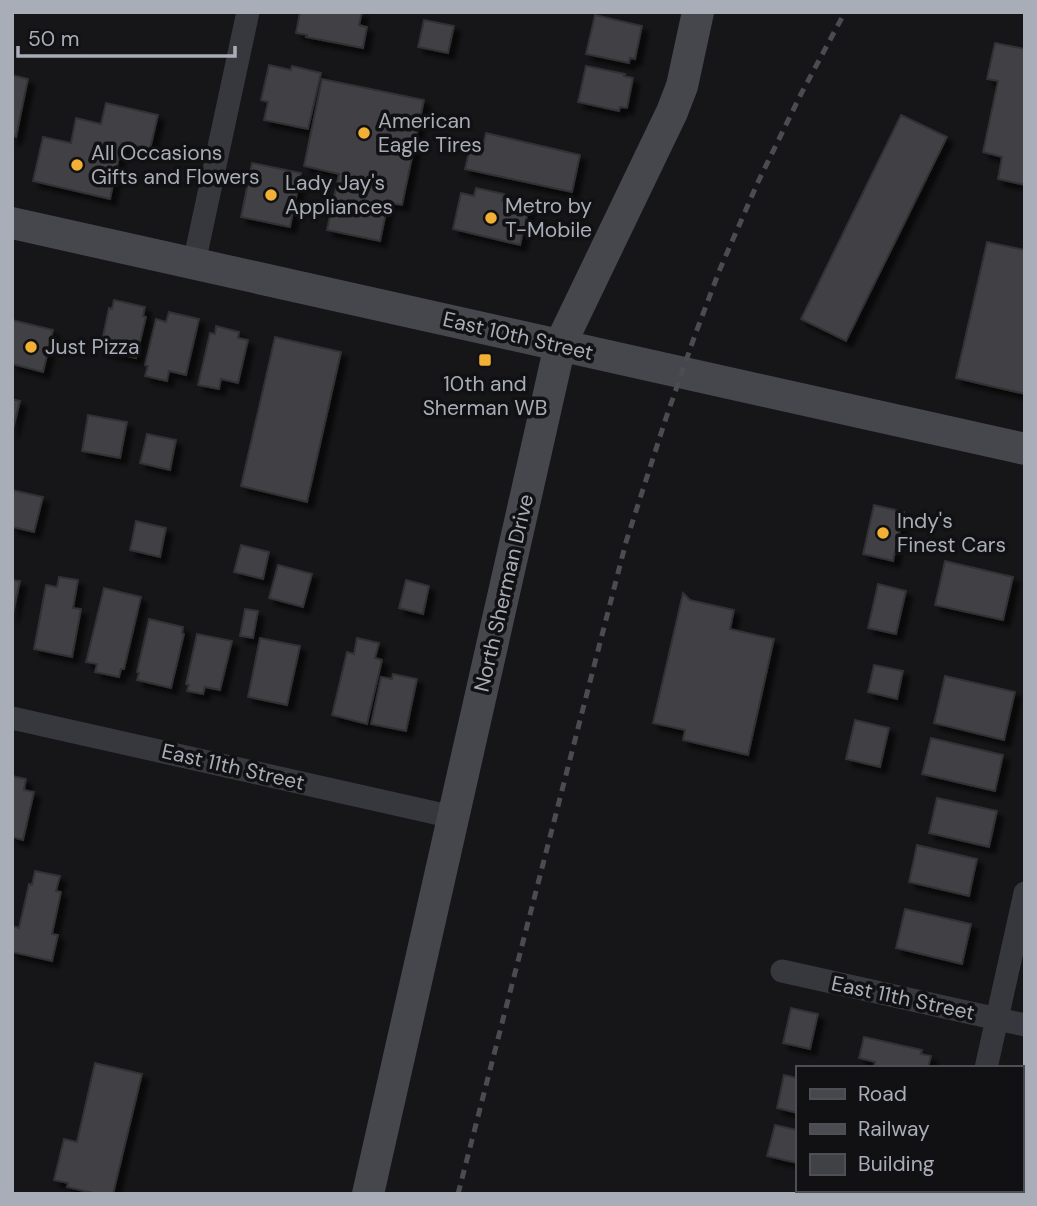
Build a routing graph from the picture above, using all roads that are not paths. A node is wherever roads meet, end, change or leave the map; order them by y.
1 (248, 12) edge
2 (698, 12) edge
3 (12, 223) edge
4 (194, 263) junction
5 (559, 345) junction
6 (1025, 449) edge
7 (12, 718) edge
8 (453, 817) junction
9 (1025, 893) edge
10 (782, 971) dead end
11 (997, 1019) junction
12 (1025, 1025) edge
13 (986, 1066) edge
14 (368, 1194) edge

1 - 4 street
2 - 5 main road, North Sherman Drive
3 - 4 main road, East 10th Street
4 - 5 main road, East 10th Street
5 - 6 main road, East 10th Street
5 - 8 main road, North Sherman Drive
7 - 8 street, East 11th Street
8 - 14 main road, North Sherman Drive
9 - 11 street
10 - 11 street, East 11th Street
11 - 12 street, East 11th Street
11 - 13 street

